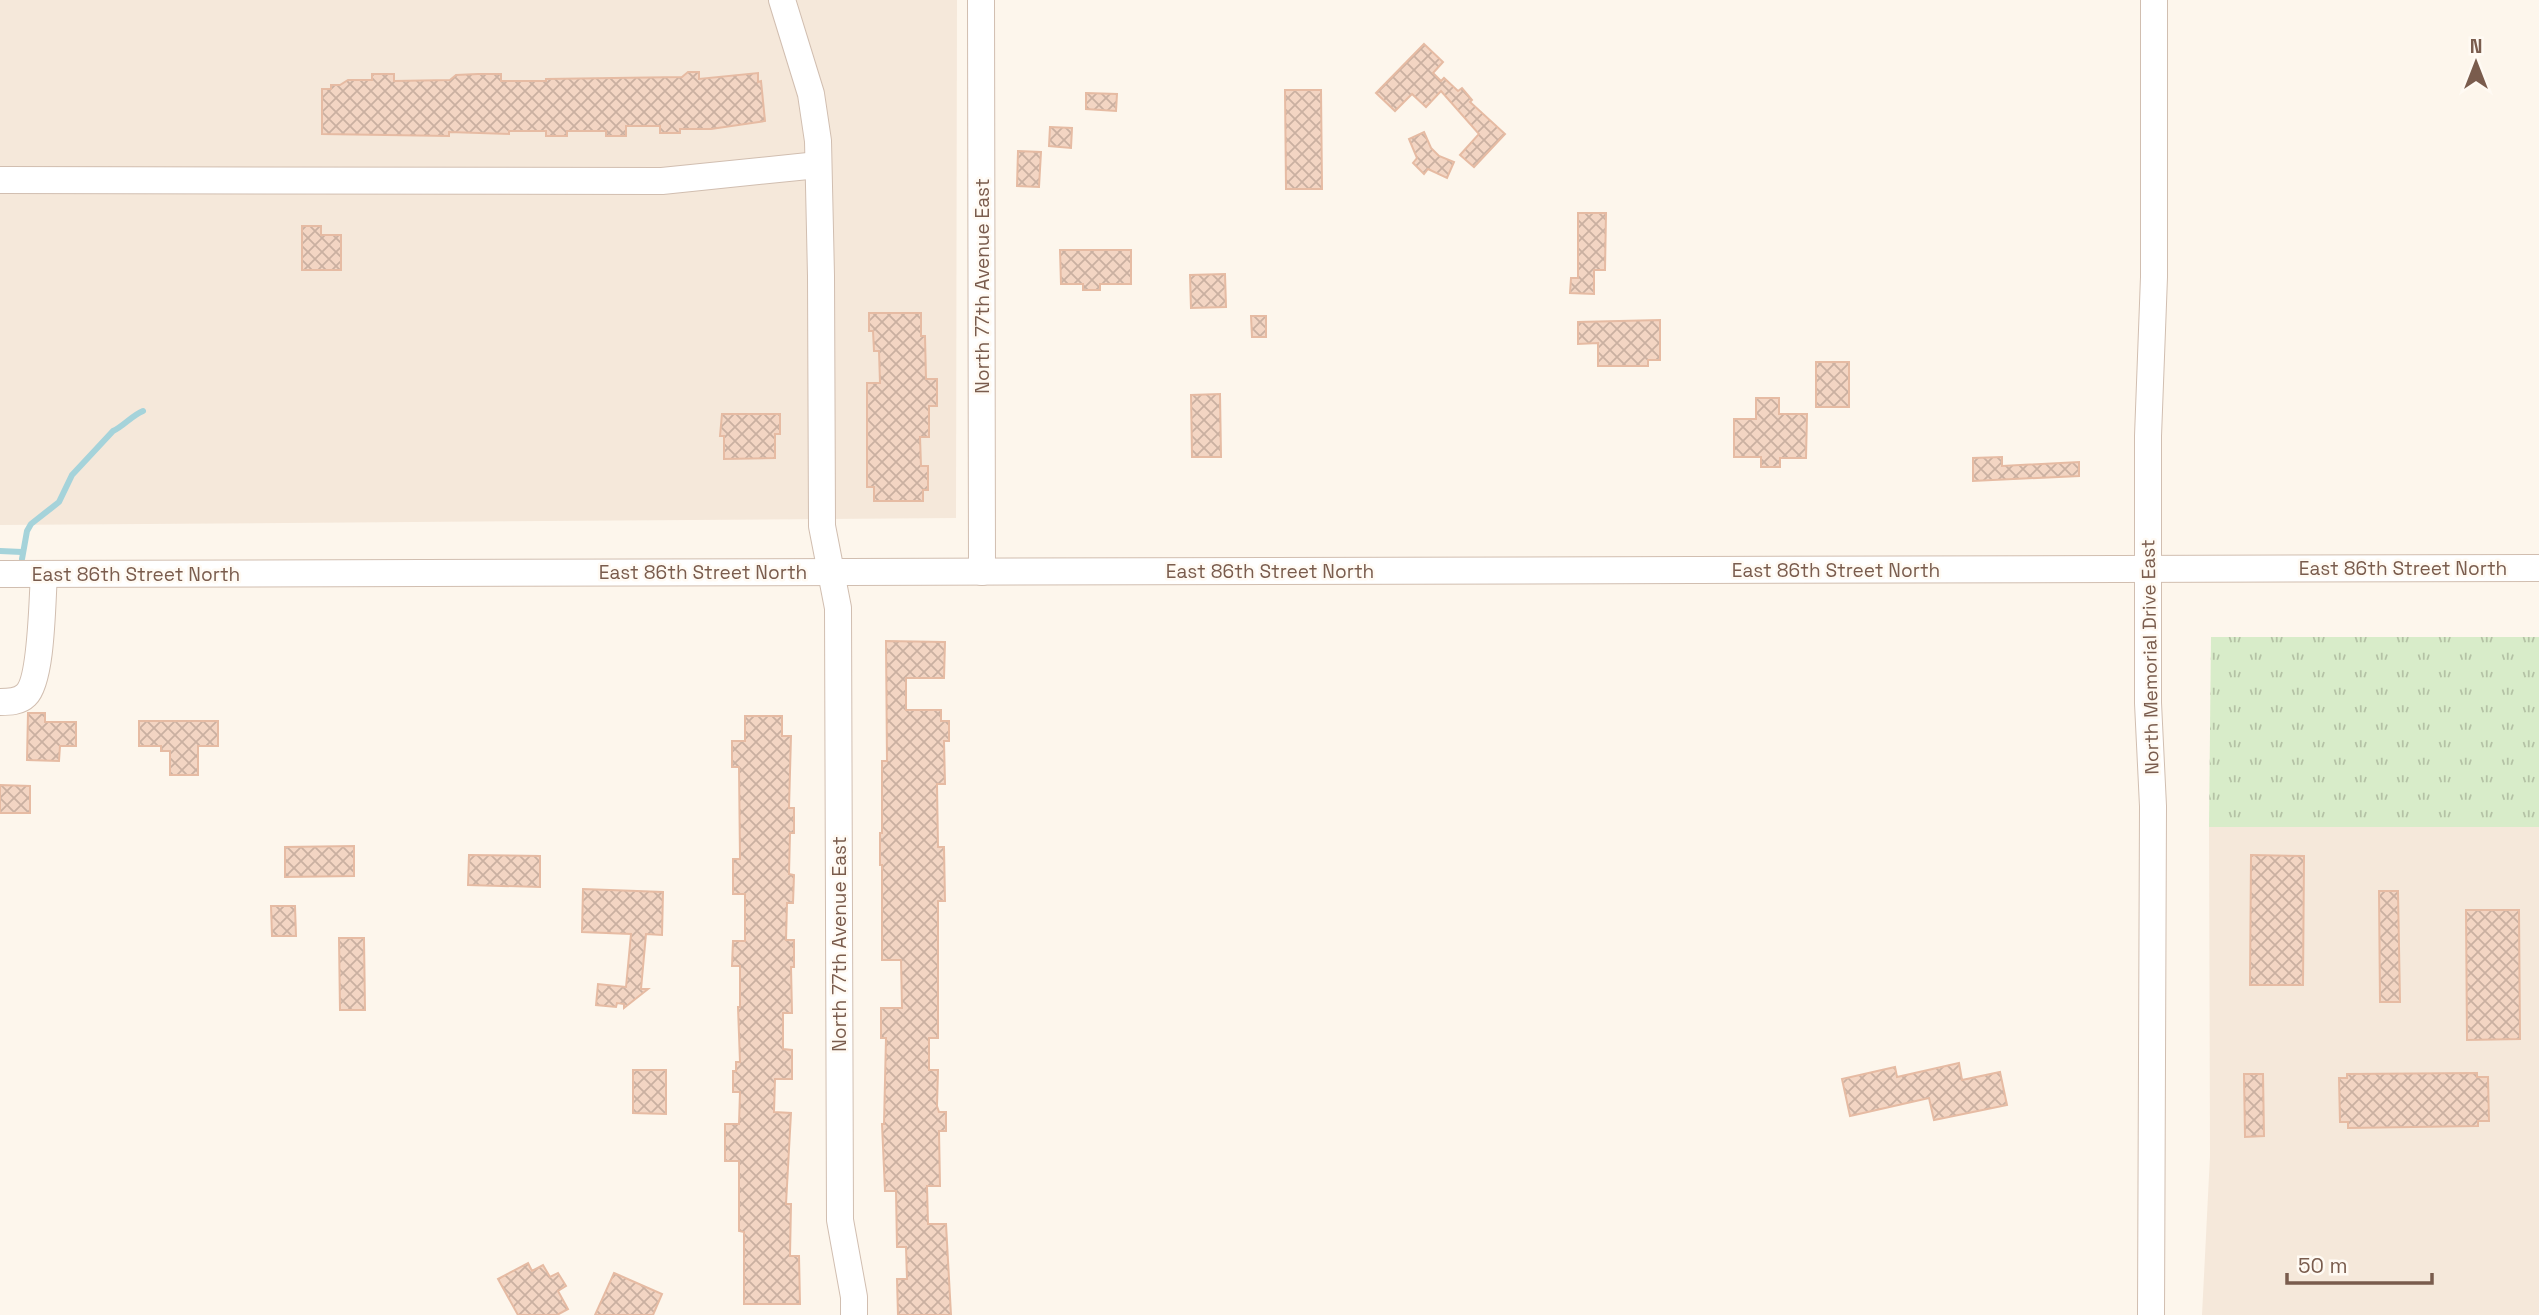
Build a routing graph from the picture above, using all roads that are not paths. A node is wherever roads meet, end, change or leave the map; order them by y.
1 (782, 0) edge
2 (981, 0) edge
3 (2154, 0) edge
4 (818, 165) junction
5 (0, 180) edge
6 (2148, 568) junction
7 (2539, 568) edge
8 (832, 572) junction
9 (982, 572) junction
10 (0, 575) edge
11 (44, 575) junction
12 (0, 702) edge
13 (854, 1315) edge
14 (2151, 1315) edge

1 - 4 street, North 77th Avenue East
2 - 9 street, North 77th Avenue East
3 - 6 street, North Memorial Drive East
4 - 5 street
4 - 8 street, North 77th Avenue East
6 - 7 street, East 86th Street North
6 - 9 street, East 86th Street North
6 - 14 street, North Memorial Drive East
8 - 9 street, East 86th Street North
8 - 11 street, East 86th Street North
8 - 13 street, North 77th Avenue East
10 - 11 street, East 86th Street North
11 - 12 street

